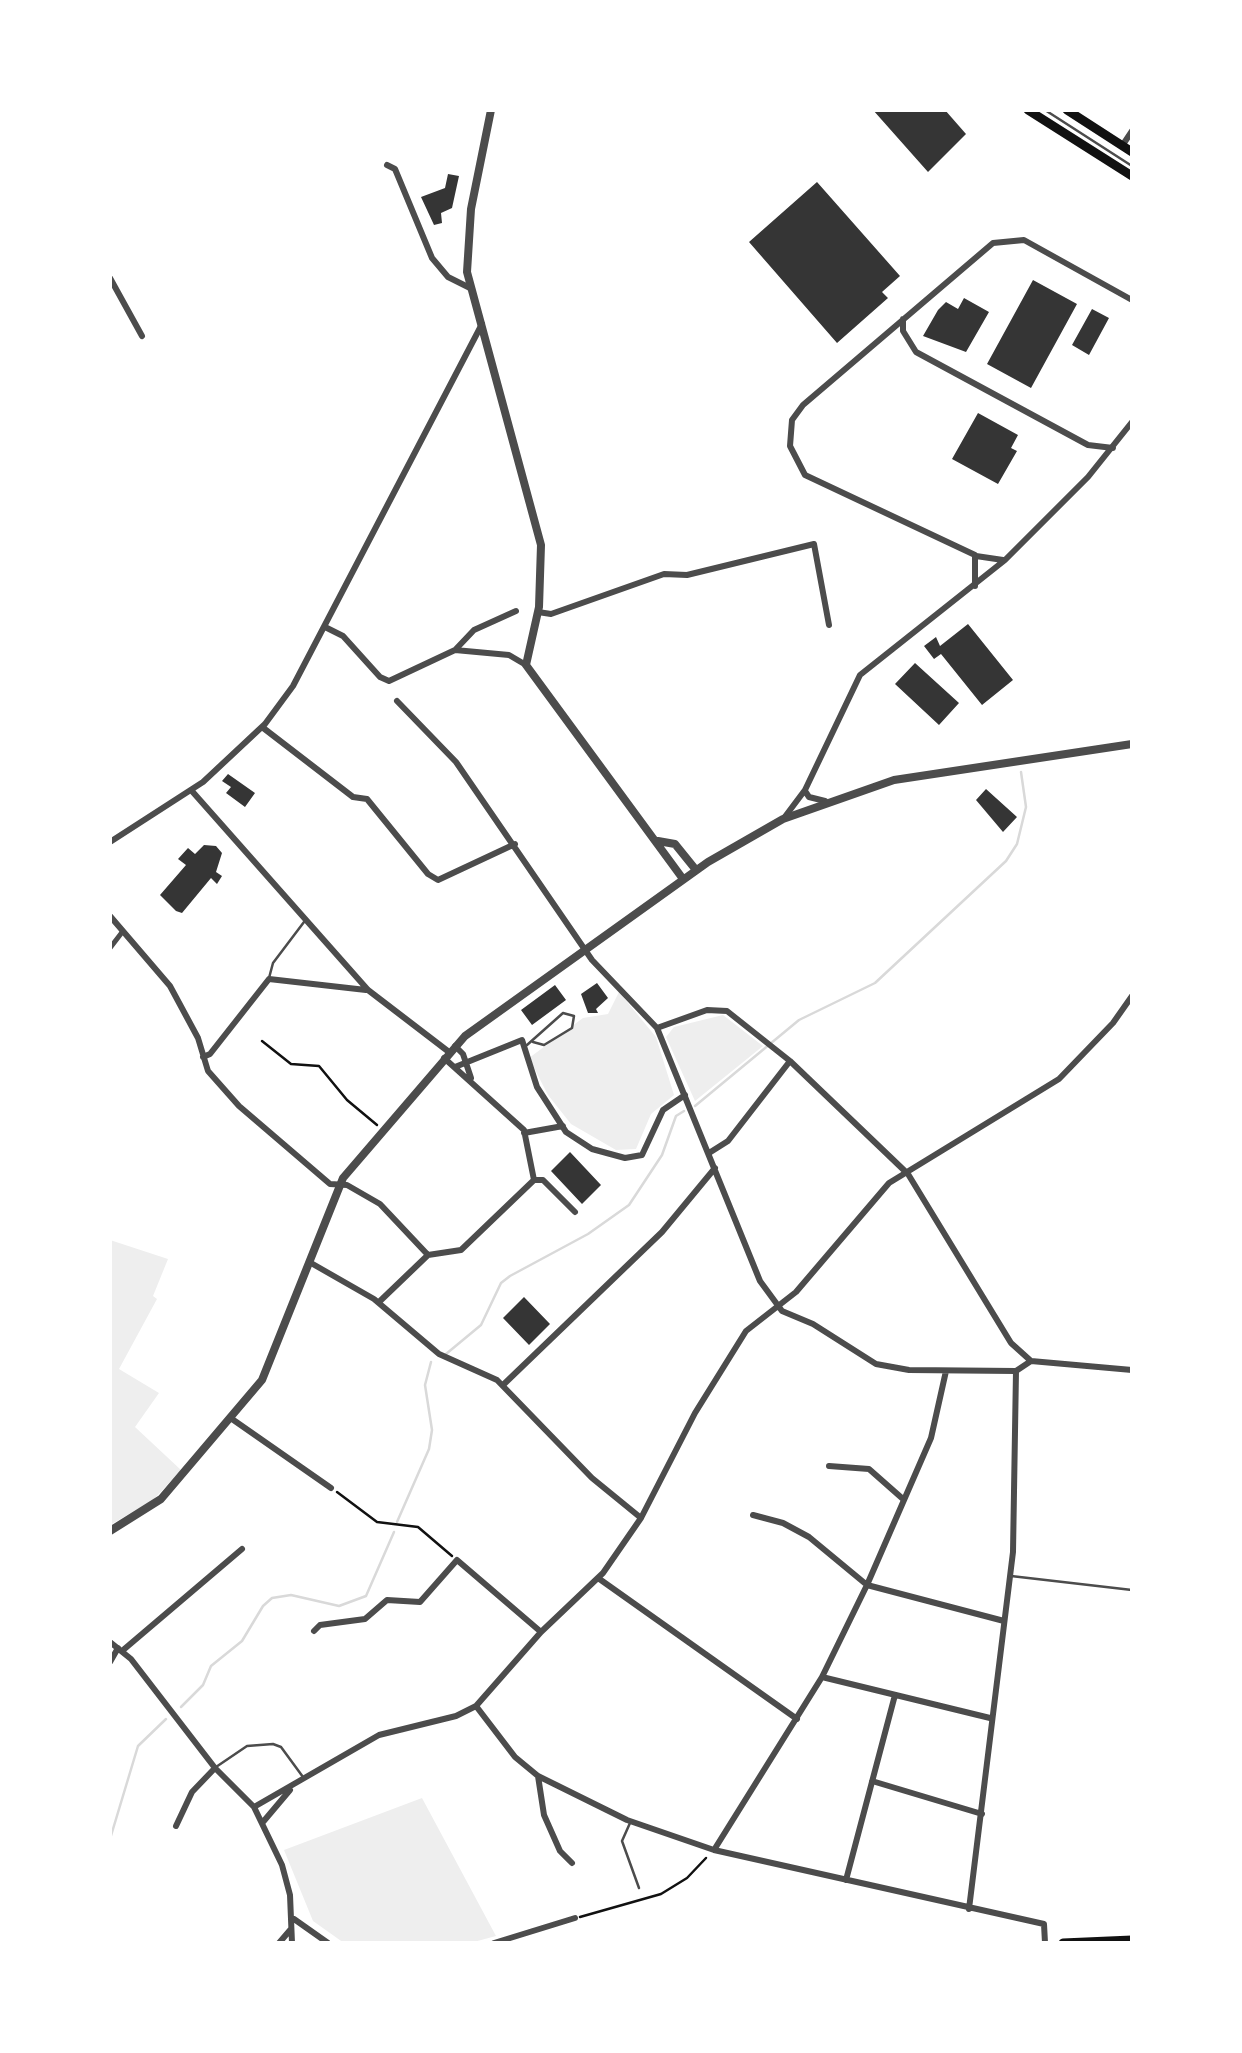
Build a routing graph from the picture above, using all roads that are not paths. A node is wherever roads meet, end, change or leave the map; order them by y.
1 (492, 110) edge
2 (1028, 110) edge
3 (1045, 110) edge
4 (1066, 110) edge
5 (1132, 131) edge
6 (1127, 149) edge
7 (387, 165) dead end
8 (1132, 166) edge
9 (1132, 176) edge
10 (110, 278) edge
11 (472, 288) junction
12 (1132, 300) edge
13 (902, 318) junction
14 (483, 323) junction
15 (142, 336) dead end
16 (468, 350) junction
17 (491, 352) junction
18 (1132, 422) edge
19 (1113, 448) junction
20 (975, 556) junction
21 (1006, 560) junction
22 (975, 586) junction
23 (516, 611) dead end
24 (538, 612) junction
25 (829, 624) dead end
26 (325, 627) junction
27 (455, 650) junction
28 (526, 664) junction
29 (397, 700) dead end
30 (262, 727) junction
31 (1132, 744) edge
32 (191, 790) junction
33 (805, 790) junction
34 (824, 802) junction
35 (783, 819) junction
36 (658, 840) junction
37 (110, 842) edge
38 (516, 844) junction
39 (696, 870) junction
40 (684, 879) junction
41 (110, 916) edge
42 (306, 918) junction
43 (124, 932) junction
44 (110, 948) edge
45 (585, 948) junction
46 (269, 979) junction
47 (368, 990) junction
48 (1132, 996) edge
49 (657, 1028) junction
50 (533, 1042) junction
51 (524, 1046) junction
52 (449, 1052) junction
53 (204, 1057) junction
54 (790, 1061) junction
55 (466, 1064) junction
56 (456, 1067) junction
57 (471, 1079) junction
58 (685, 1095) junction
59 (562, 1126) junction
60 (524, 1133) junction
61 (708, 1153) junction
62 (715, 1168) junction
63 (908, 1174) junction
64 (534, 1180) junction
65 (340, 1186) junction
66 (575, 1212) dead end
67 (428, 1256) junction
68 (311, 1263) junction
69 (379, 1302) junction
70 (777, 1306) junction
71 (1031, 1361) junction
72 (1132, 1370) edge
73 (946, 1371) junction
74 (1016, 1371) junction
75 (502, 1385) junction
76 (232, 1420) junction
77 (830, 1466) dead end
78 (331, 1488) road end
79 (903, 1500) junction
80 (752, 1515) dead end
81 (641, 1518) junction
82 (110, 1532) edge
83 (242, 1550) dead end
84 (1010, 1576) junction
85 (598, 1578) junction
86 (867, 1585) junction
87 (1132, 1590) edge
88 (1004, 1621) junction
89 (314, 1630) dead end
90 (541, 1632) junction
91 (110, 1642) edge
92 (120, 1649) junction
93 (110, 1662) edge
94 (822, 1677) junction
95 (895, 1694) junction
96 (476, 1706) junction
97 (797, 1718) junction
98 (990, 1718) junction
99 (215, 1768) junction
100 (538, 1776) junction
101 (305, 1780) junction
102 (872, 1781) junction
103 (291, 1789) junction
104 (254, 1807) junction
105 (982, 1814) junction
106 (263, 1822) junction
107 (631, 1822) junction
108 (176, 1826) dead end
109 (714, 1850) junction
110 (572, 1863) dead end
111 (846, 1880) junction
112 (639, 1888) dead end
113 (969, 1909) junction
114 (575, 1918) road end
115 (294, 1919) junction
116 (292, 1928) junction
117 (1132, 1940) edge
118 (279, 1943) edge
119 (292, 1943) edge
120 (328, 1943) edge
121 (494, 1943) edge
122 (1045, 1943) edge
123 (1063, 1943) edge

1 - 11 street
2 - 9 main road
3 - 8 lane
4 - 6 main road
5 - 6 street
7 - 11 street
10 - 15 street
11 - 14 street
12 - 13 street
13 - 19 street
13 - 20 street
14 - 16 street
14 - 17 street
16 - 17 street
16 - 26 street
17 - 24 street
18 - 19 street
19 - 21 street
20 - 21 street
20 - 22 street
21 - 22 street
22 - 33 street
23 - 27 street
24 - 25 street
24 - 28 street
26 - 27 street
26 - 30 street
27 - 28 street
28 - 36 street
29 - 38 street
30 - 32 street
30 - 38 street
31 - 34 street
32 - 37 street
32 - 42 street
33 - 34 street
33 - 35 street
34 - 35 street
35 - 39 street
36 - 39 street
36 - 40 street
38 - 45 street
39 - 40 street
40 - 45 street
41 - 43 street
42 - 46 lane
42 - 47 street
43 - 44 street
43 - 53 street
45 - 49 street
45 - 52 street
46 - 47 street
46 - 53 street
47 - 52 street
48 - 63 street
49 - 54 street
49 - 58 street
50 - 50 lane
50 - 51 lane
51 - 55 street
51 - 59 street
52 - 55 street
52 - 56 street
52 - 65 street
53 - 65 street
54 - 61 street
54 - 63 street
55 - 56 street
55 - 57 street
56 - 57 street
57 - 60 street
58 - 59 street
58 - 61 street
59 - 60 street
60 - 64 street
61 - 62 street
62 - 70 street
62 - 75 street
63 - 70 street
63 - 71 street
64 - 66 street
64 - 67 street
65 - 67 street
65 - 68 street
67 - 69 street
68 - 69 street
68 - 76 street
69 - 75 street
70 - 73 street
70 - 81 street
71 - 72 street
71 - 74 street
73 - 74 street
73 - 79 street
74 - 84 street
75 - 81 street
76 - 78 street
76 - 82 street
77 - 79 street
79 - 86 street
80 - 86 street
81 - 85 street
83 - 92 street
84 - 87 lane
84 - 88 street
85 - 90 street
85 - 97 street
86 - 88 street
86 - 94 street
88 - 98 street
89 - 90 street
90 - 96 street
91 - 92 street
92 - 93 street
92 - 99 street
94 - 95 street
94 - 97 street
95 - 98 street
95 - 102 street
96 - 100 street
96 - 101 street
97 - 109 street
98 - 105 street
99 - 101 lane
99 - 104 street
99 - 108 street
100 - 107 street
100 - 110 street
101 - 103 street
102 - 105 street
102 - 111 street
103 - 104 street
103 - 106 street
104 - 106 street
105 - 113 street
106 - 115 street
107 - 109 street
107 - 112 lane
109 - 111 street
111 - 113 street
113 - 122 street
114 - 121 street
115 - 116 street
115 - 120 street
116 - 118 street
116 - 119 street
117 - 123 main road

